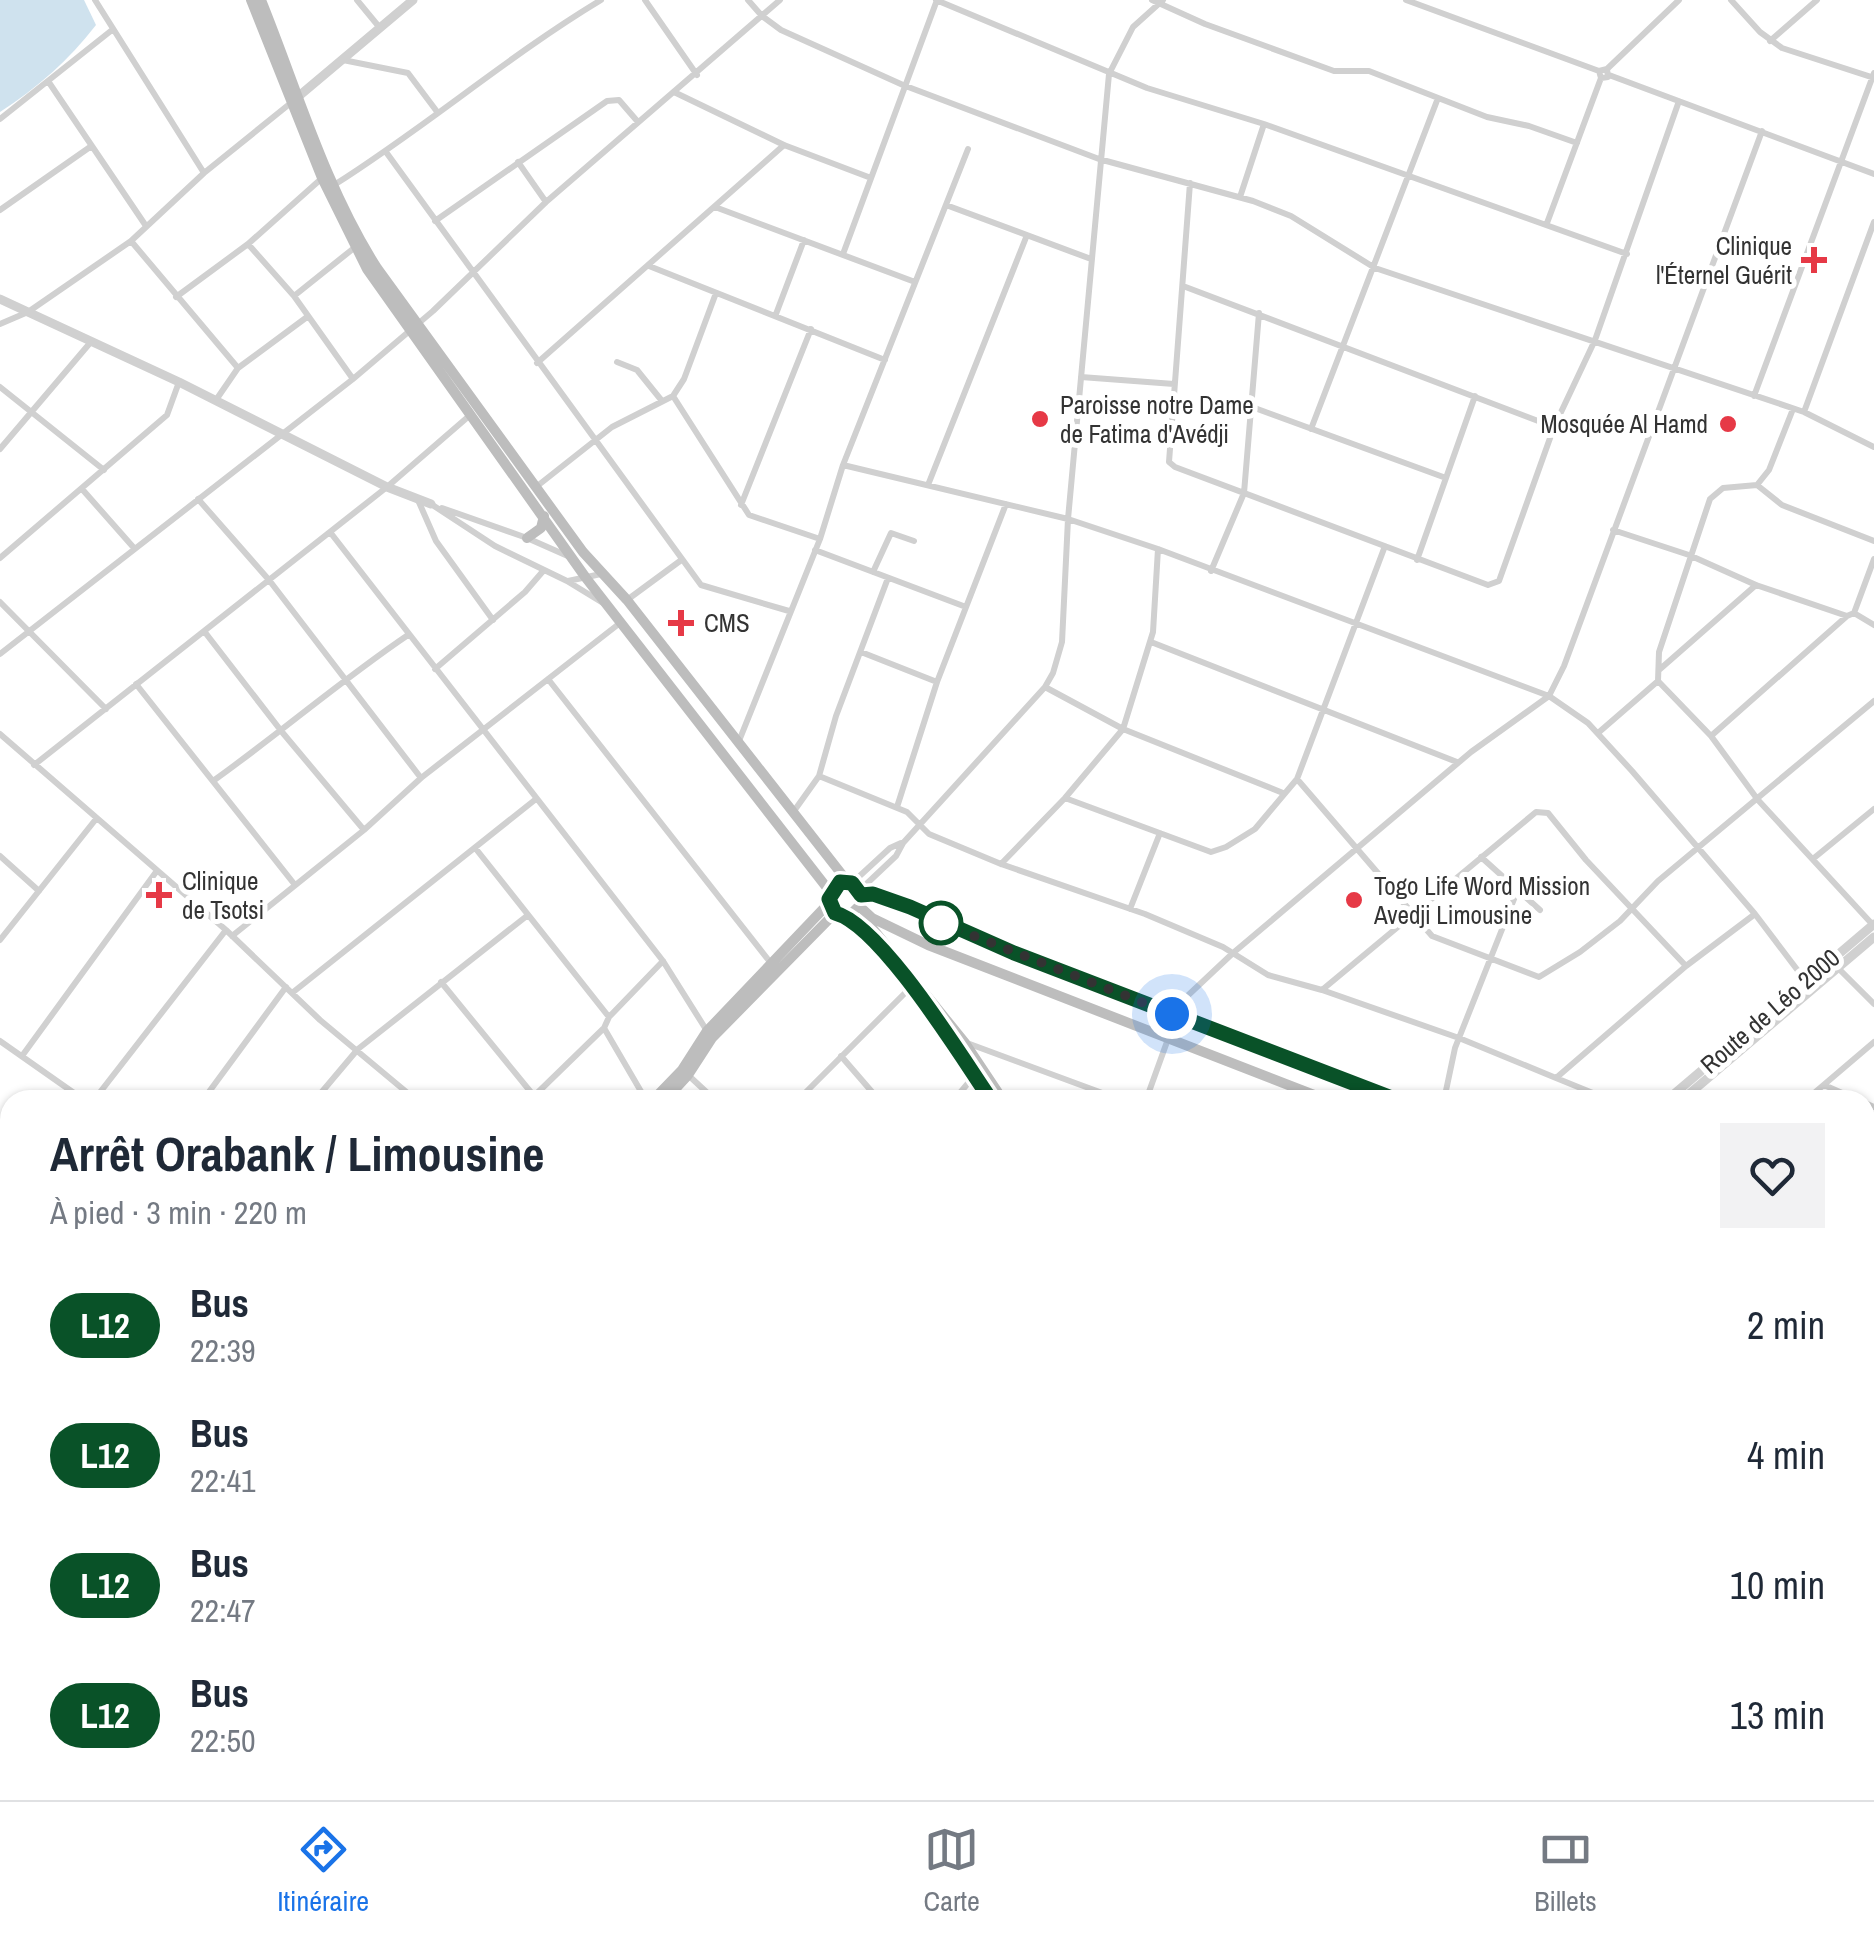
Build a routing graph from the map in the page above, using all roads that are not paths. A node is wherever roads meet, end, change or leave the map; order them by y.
1 (95, 0) edge
2 (252, 0) edge
3 (261, 0) edge
4 (357, 0) edge
5 (413, 0) edge
6 (601, 0) edge
7 (645, 0) edge
8 (748, 0) edge
9 (780, 0) edge
10 (936, 0) edge
11 (1406, 0) edge
12 (1679, 0) edge
13 (1731, 0) edge
14 (1817, 0) edge
15 (1158, 1) edge
16 (1427, 4) edge
17 (762, 16) junction
18 (380, 28) junction
19 (112, 30) junction
20 (1770, 42) junction
21 (342, 60) junction
22 (1604, 73) junction
23 (697, 74) junction
24 (1109, 74) junction
25 (1873, 76) edge
26 (48, 81) junction
27 (903, 85) junction
28 (676, 93) junction
29 (1438, 98) junction
30 (296, 99) junction
31 (1679, 101) junction
32 (438, 113) junction
33 (0, 119) edge
34 (638, 122) junction
35 (1264, 124) junction
36 (1762, 132) junction
37 (1577, 143) junction
38 (784, 145) junction
39 (90, 147) junction
40 (968, 149) dead end
41 (386, 152) junction
42 (1099, 159) junction
43 (518, 162) junction
44 (1842, 162) junction
45 (204, 173) junction
46 (1874, 174) edge
47 (1409, 176) junction
48 (322, 178) junction
49 (872, 178) junction
50 (1190, 182) junction
51 (334, 184) junction
52 (1240, 197) junction
53 (546, 202) junction
54 (946, 205) junction
55 (715, 207) junction
56 (0, 210) edge
57 (435, 221) junction
58 (1874, 222) edge
59 (1547, 224) junction
60 (146, 226) junction
61 (1027, 235) junction
62 (804, 240) junction
63 (131, 241) junction
64 (248, 244) junction
65 (354, 248) junction
66 (844, 254) junction
67 (1627, 254) junction
68 (1091, 259) junction
69 (649, 266) junction
70 (1376, 268) junction
71 (473, 272) junction
72 (916, 282) junction
73 (1182, 286) junction
74 (716, 293) junction
75 (294, 296) junction
76 (176, 297) junction
77 (0, 300) edge
78 (28, 312) junction
79 (1259, 312) junction
80 (776, 314) junction
81 (307, 317) junction
82 (0, 324) edge
83 (414, 326) junction
84 (810, 329) junction
85 (1595, 340) junction
86 (90, 343) junction
87 (1344, 346) junction
88 (885, 360) junction
89 (537, 362) junction
90 (617, 362) dead end
91 (238, 368) junction
92 (1675, 368) junction
93 (1080, 377) junction
94 (353, 380) junction
95 (180, 382) junction
96 (1174, 384) junction
97 (0, 388) edge
98 (672, 396) junction
99 (1475, 396) junction
100 (1754, 396) junction
101 (216, 400) junction
102 (662, 401) junction
103 (1252, 407) junction
104 (1793, 409) junction
105 (31, 411) junction
106 (1804, 412) junction
107 (471, 414) junction
108 (1554, 426) junction
109 (1312, 429) junction
110 (284, 436) junction
111 (598, 440) junction
112 (1873, 446) edge
113 (0, 449) edge
114 (844, 465) junction
115 (104, 470) junction
116 (1446, 478) junction
117 (928, 485) junction
118 (1757, 485) junction
119 (387, 487) junction
120 (535, 488) junction
121 (82, 489) junction
122 (1244, 493) junction
123 (198, 500) junction
124 (418, 500) junction
125 (431, 504) junction
126 (1006, 504) junction
127 (741, 505) junction
128 (544, 516) junction
129 (1068, 519) junction
130 (1613, 530) junction
131 (330, 532) junction
132 (527, 538) junction
133 (820, 539) junction
134 (914, 541) dead end
135 (1874, 542) edge
136 (1385, 546) junction
137 (134, 548) junction
138 (1158, 548) junction
139 (815, 550) junction
140 (583, 552) junction
141 (1689, 555) junction
142 (0, 558) edge
143 (572, 558) junction
144 (1874, 559) edge
145 (1418, 560) junction
146 (680, 561) junction
147 (544, 570) junction
148 (1211, 571) junction
149 (874, 572) junction
150 (601, 574) junction
151 (586, 578) junction
152 (888, 578) junction
153 (269, 580) junction
154 (567, 581) junction
155 (1756, 585) junction
156 (627, 600) junction
157 (0, 602) edge
158 (607, 606) junction
159 (966, 607) junction
160 (789, 612) junction
161 (1850, 614) junction
162 (493, 620) junction
163 (621, 622) junction
164 (1356, 623) junction
165 (1874, 625) edge
166 (204, 631) junction
167 (28, 634) junction
168 (408, 635) junction
169 (1151, 642) junction
170 (861, 652) junction
171 (0, 654) edge
172 (435, 668) junction
173 (1658, 671) junction
174 (344, 678) junction
175 (548, 680) junction
176 (938, 682) junction
177 (1658, 682) junction
178 (136, 684) junction
179 (1045, 688) junction
180 (1548, 696) junction
181 (1874, 701) edge
182 (1322, 707) junction
183 (106, 709) junction
184 (1123, 729) junction
185 (483, 731) junction
186 (282, 732) junction
187 (1598, 733) junction
188 (0, 734) edge
189 (1710, 736) junction
190 (738, 742) junction
191 (1458, 762) junction
192 (34, 765) junction
193 (819, 776) junction
194 (421, 778) junction
195 (1297, 779) junction
196 (213, 781) junction
197 (1283, 793) junction
198 (1065, 798) junction
199 (536, 799) junction
200 (1758, 800) junction
201 (896, 807) junction
202 (1874, 809) edge
203 (794, 811) junction
204 (96, 819) junction
205 (918, 826) junction
206 (364, 830) junction
207 (1160, 834) junction
208 (476, 848) junction
209 (1355, 850) junction
210 (1699, 850) junction
211 (0, 856) edge
212 (1481, 857) junction
213 (1814, 858) junction
214 (1001, 864) junction
215 (156, 872) junction
216 (296, 885) junction
217 (1518, 889) junction
218 (39, 891) junction
219 (855, 897) junction
220 (832, 903) junction
221 (1632, 906) junction
222 (1130, 909) junction
223 (1540, 910) dead end
224 (1410, 914) junction
225 (1755, 914) junction
226 (528, 915) junction
227 (1873, 924) edge
228 (228, 933) junction
229 (906, 935) junction
230 (1874, 937) edge
231 (0, 940) edge
232 (895, 953) junction
233 (1233, 953) junction
234 (1491, 960) junction
235 (663, 962) junction
236 (770, 962) junction
237 (1686, 966) junction
238 (1837, 967) junction
239 (1805, 980) junction
240 (441, 982) junction
241 (911, 987) junction
242 (289, 990) junction
243 (1322, 990) junction
244 (1182, 1002) junction
245 (1874, 1004) edge
246 (1165, 1011) junction
247 (609, 1017) junction
248 (1180, 1017) junction
249 (604, 1028) junction
250 (707, 1031) junction
251 (1150, 1032) junction
252 (1459, 1038) junction
253 (1168, 1039) junction
254 (0, 1041) edge
255 (1874, 1042) edge
256 (965, 1043) junction
257 (358, 1049) junction
258 (22, 1056) junction
259 (840, 1056) junction
260 (685, 1072) junction
261 (974, 1076) junction
262 (1556, 1078) junction
263 (1824, 1085) junction
264 (70, 1090) edge
265 (102, 1090) edge
266 (212, 1090) edge
267 (323, 1090) edge
268 (405, 1090) edge
269 (526, 1090) edge
270 (540, 1090) edge
271 (644, 1090) edge
272 (662, 1090) edge
273 (672, 1090) edge
274 (704, 1090) edge
275 (808, 1090) edge
276 (870, 1090) edge
277 (962, 1090) edge
278 (984, 1090) edge
279 (996, 1090) edge
280 (1088, 1090) edge
281 (1150, 1090) edge
282 (1301, 1090) edge
283 (1370, 1090) edge
284 (1446, 1090) edge
285 (1585, 1090) edge
286 (1678, 1090) edge
287 (1694, 1090) edge
288 (1818, 1090) edge
289 (1835, 1090) edge

1 - 19 street
2 - 30 main road
3 - 30 main road
4 - 18 street
5 - 18 street
6 - 32 street
7 - 23 street
8 - 17 street
9 - 17 street
10 - 24 street
10 - 27 street
11 - 16 street
12 - 22 street
13 - 20 street
14 - 20 street
15 - 24 street
15 - 29 street
16 - 22 street
17 - 23 street
17 - 27 street
18 - 21 street
19 - 26 street
19 - 45 street
20 - 25 street
21 - 30 street
21 - 32 street
22 - 31 street
22 - 37 street
23 - 28 street
24 - 35 street
24 - 42 street
25 - 44 street
26 - 33 street
26 - 39 street
27 - 42 street
27 - 49 street
28 - 34 street
28 - 38 street
29 - 37 street
29 - 47 street
30 - 45 street
30 - 48 main road
30 - 51 main road
31 - 36 street
31 - 67 street
32 - 41 street
34 - 43 street
34 - 53 street
35 - 47 street
35 - 52 street
36 - 44 street
36 - 92 street
37 - 59 street
38 - 49 street
38 - 55 street
39 - 56 street
39 - 60 street
40 - 54 street
41 - 51 street
41 - 57 street
42 - 50 street
42 - 68 street
43 - 53 street
43 - 57 street
44 - 46 street
44 - 100 street
45 - 60 street
47 - 59 street
47 - 70 street
48 - 64 street
48 - 65 main road
49 - 66 street
50 - 52 street
50 - 73 street
51 - 83 main road
52 - 70 street
53 - 71 street
54 - 61 street
54 - 72 street
55 - 62 street
55 - 69 street
57 - 71 street
58 - 106 street
59 - 67 street
60 - 63 street
61 - 68 street
61 - 117 street
62 - 66 street
62 - 80 street
63 - 76 street
63 - 78 street
64 - 75 street
64 - 76 street
65 - 75 street
65 - 83 main road
66 - 72 street
67 - 85 street
68 - 93 street
69 - 74 street
69 - 89 street
70 - 85 street
70 - 87 street
71 - 83 street
71 - 89 street
72 - 88 street
73 - 79 street
73 - 96 street
74 - 80 street
74 - 98 street
75 - 81 street
76 - 91 street
77 - 78 street
78 - 82 street
78 - 86 street
79 - 87 street
79 - 103 street
80 - 84 street
81 - 91 street
81 - 94 street
83 - 94 street
83 - 107 main road
83 - 120 main road
84 - 88 street
84 - 127 street
85 - 92 street
85 - 108 street
86 - 95 street
86 - 105 street
87 - 99 street
87 - 109 street
88 - 114 street
89 - 111 street
90 - 102 street
91 - 101 street
92 - 100 street
92 - 130 street
93 - 96 street
93 - 129 street
94 - 110 street
95 - 101 street
95 - 115 street
96 - 122 street
97 - 105 street
98 - 102 street
98 - 127 street
99 - 108 street
99 - 116 street
100 - 104 street
101 - 110 street
102 - 111 street
103 - 109 street
103 - 122 street
104 - 106 street
104 - 118 street
105 - 113 street
105 - 115 street
106 - 112 street
107 - 119 street
107 - 128 main road
108 - 145 street
109 - 116 street
110 - 119 street
110 - 123 street
111 - 120 street
111 - 146 street
114 - 117 street
114 - 133 street
115 - 121 street
116 - 145 street
117 - 126 street
118 - 135 street
118 - 141 street
119 - 124 street
119 - 131 street
120 - 140 main road
121 - 137 street
121 - 142 street
122 - 136 street
122 - 148 street
123 - 137 street
123 - 153 street
124 - 125 street
124 - 162 street
125 - 132 street
125 - 147 street
126 - 129 street
126 - 159 street
127 - 133 street
128 - 132 main road
128 - 143 main road
129 - 138 street
129 - 179 street
130 - 141 street
130 - 180 street
131 - 153 street
131 - 168 street
132 - 143 street
133 - 139 street
134 - 149 street
136 - 145 street
136 - 164 street
137 - 167 street
138 - 148 street
138 - 169 street
139 - 149 street
139 - 160 street
140 - 143 street
140 - 150 main road
141 - 155 street
141 - 173 street
143 - 151 main road
144 - 161 street
146 - 156 street
146 - 160 street
147 - 154 street
147 - 162 street
148 - 164 street
149 - 152 street
150 - 151 street
150 - 156 main road
151 - 154 street
151 - 158 main road
152 - 159 street
152 - 170 street
153 - 166 street
153 - 174 street
154 - 158 street
155 - 161 street
155 - 173 street
156 - 190 main road
157 - 167 street
158 - 163 main road
159 - 176 street
160 - 190 street
161 - 165 street
161 - 189 street
162 - 172 street
163 - 175 street
163 - 220 main road
164 - 180 street
164 - 182 street
166 - 178 street
166 - 186 street
167 - 171 street
167 - 183 street
168 - 172 street
168 - 174 street
169 - 182 street
169 - 184 street
170 - 176 street
170 - 193 street
172 - 185 street
173 - 177 street
174 - 186 street
174 - 194 street
175 - 185 street
175 - 236 street
176 - 201 street
177 - 187 street
177 - 189 street
178 - 183 street
178 - 196 street
179 - 184 street
179 - 205 street
180 - 187 street
180 - 191 street
181 - 200 street
182 - 191 street
182 - 195 street
183 - 192 street
184 - 197 street
184 - 198 street
185 - 194 street
185 - 199 street
186 - 196 street
186 - 206 street
187 - 210 street
188 - 192 street
189 - 200 street
190 - 203 main road
191 - 209 street
192 - 204 street
193 - 201 street
193 - 203 street
194 - 206 street
195 - 197 street
195 - 209 street
196 - 216 street
197 - 207 street
198 - 207 street
198 - 214 street
199 - 208 street
199 - 235 street
200 - 210 street
200 - 213 street
201 - 205 street
202 - 213 street
203 - 219 main road
204 - 215 street
204 - 218 street
205 - 214 street
205 - 219 street
206 - 216 street
207 - 222 street
208 - 226 street
208 - 242 street
209 - 224 street
209 - 233 street
210 - 221 street
210 - 225 street
211 - 218 street
212 - 217 street
212 - 221 street
212 - 224 street
213 - 227 street
214 - 222 street
215 - 228 street
215 - 258 street
216 - 228 street
217 - 223 street
217 - 234 street
218 - 231 street
219 - 220 main road
219 - 220 main road
219 - 229 main road
219 - 232 main road
219 - 241 main road
219 - 246 main road
220 - 236 main road
220 - 260 main road
221 - 234 street
221 - 237 street
222 - 233 street
224 - 234 street
224 - 243 street
225 - 237 street
225 - 239 street
226 - 240 street
226 - 247 street
227 - 239 street, Route de Léo 2000
228 - 242 street
228 - 265 street
229 - 232 main road
229 - 251 main road
230 - 238 street, Route de Léo 2000
232 - 256 main road
233 - 243 street
233 - 244 street
234 - 252 street
235 - 247 street
235 - 250 street
236 - 250 main road
237 - 262 street
238 - 245 street
238 - 287 street, Route de Léo 2000
239 - 286 street, Route de Léo 2000
240 - 257 street
240 - 269 street
241 - 259 street
241 - 261 main road
242 - 257 street
242 - 266 street
243 - 252 street
244 - 246 street
244 - 248 street
246 - 248 main road
246 - 251 street
247 - 249 street
248 - 253 street
248 - 283 main road
249 - 270 street
249 - 271 street
250 - 260 main road
251 - 253 main road
252 - 262 street
252 - 284 street
253 - 281 street
253 - 282 main road
254 - 258 street
255 - 263 street
256 - 279 main road
256 - 280 street
257 - 267 street
257 - 268 street
258 - 264 street
259 - 275 street
259 - 276 street
260 - 272 main road
260 - 273 main road
260 - 274 street
261 - 277 street
261 - 278 main road
262 - 285 street
263 - 288 street
263 - 289 street

